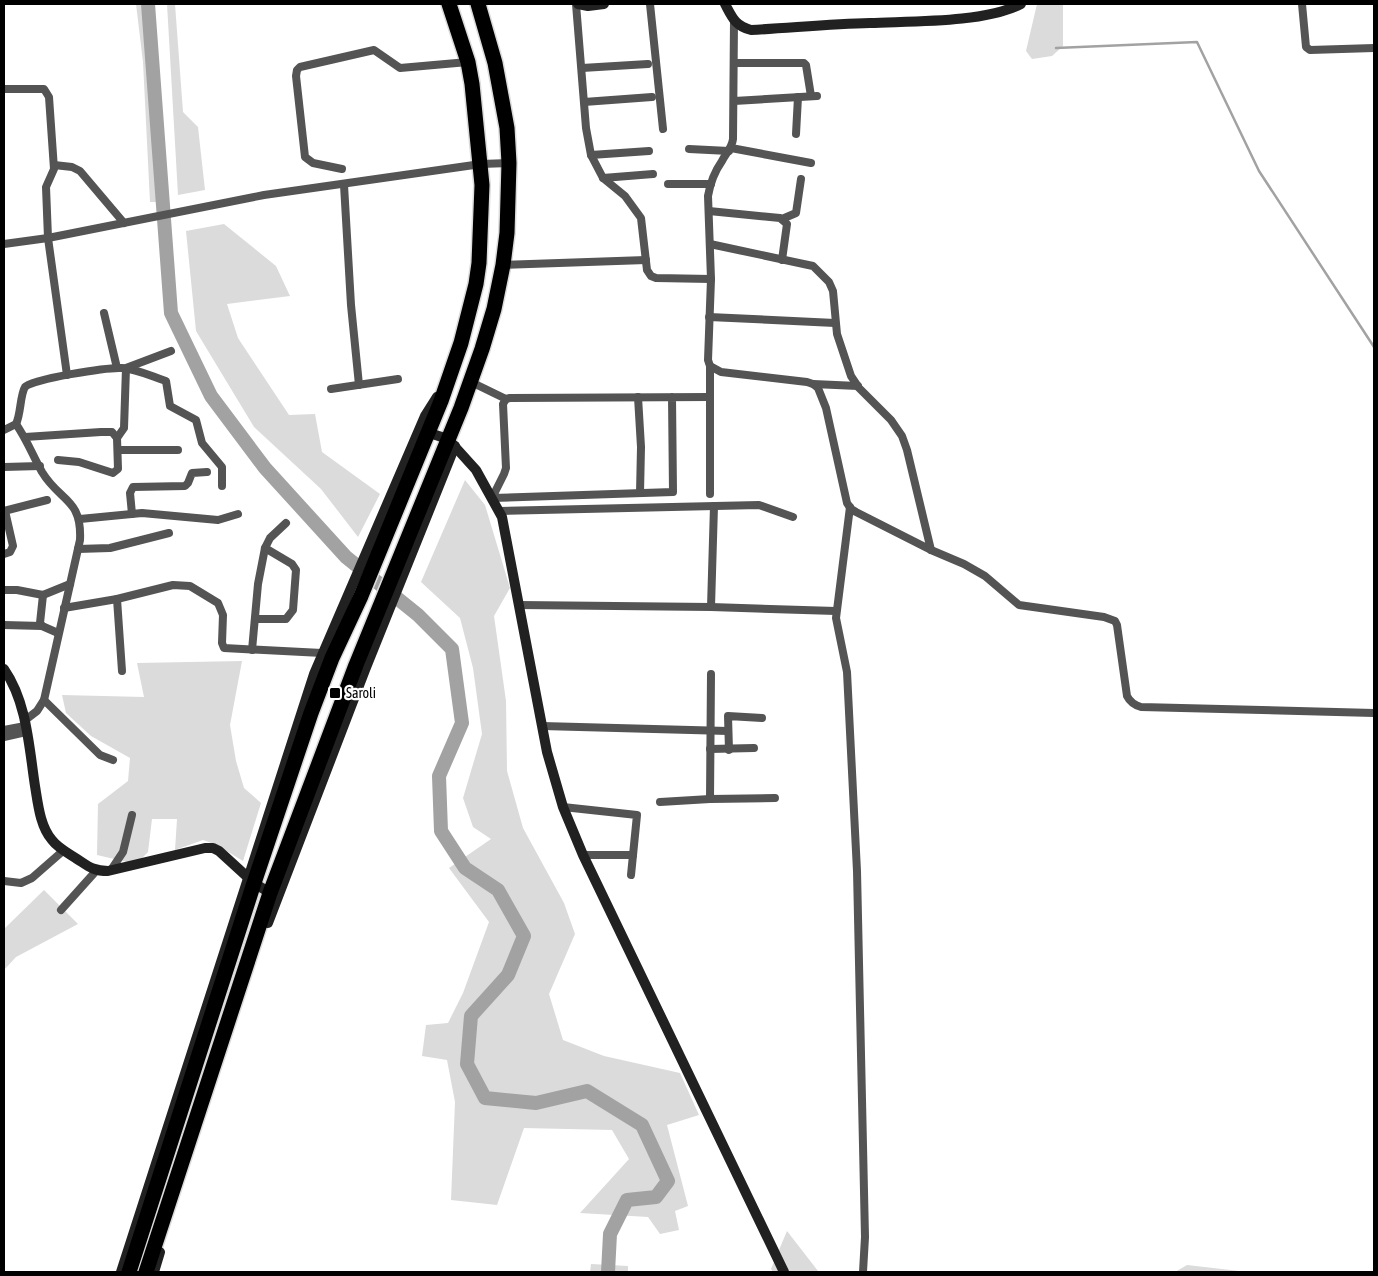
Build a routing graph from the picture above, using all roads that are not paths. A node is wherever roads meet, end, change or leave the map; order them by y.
1 (448, 4) edge
2 (478, 4) edge
3 (577, 4) edge
4 (604, 4) edge
5 (650, 4) edge
6 (725, 4) edge
7 (1021, 4) edge
8 (1302, 4) edge
9 (734, 21) junction
10 (1374, 48) edge
11 (468, 62) junction
12 (734, 63) junction
13 (648, 64) dead end
14 (582, 68) junction
15 (4, 89) edge
16 (652, 97) dead end
17 (798, 97) junction
18 (734, 101) junction
19 (584, 102) junction
20 (662, 130) dead end
21 (796, 134) dead end
22 (689, 149) dead end
23 (730, 150) junction
24 (649, 151) dead end
25 (591, 155) junction
26 (812, 162) dead end
27 (509, 163) junction
28 (54, 164) junction
29 (481, 164) junction
30 (342, 169) dead end
31 (653, 174) dead end
32 (603, 178) junction
33 (800, 179) dead end
34 (668, 184) dead end
35 (711, 184) junction
36 (344, 185) junction
37 (709, 211) junction
38 (782, 219) junction
39 (124, 223) junction
40 (48, 238) junction
41 (4, 244) edge
42 (710, 244) junction
43 (646, 260) junction
44 (782, 260) junction
45 (503, 265) junction
46 (711, 279) junction
47 (104, 313) dead end
48 (710, 316) junction
49 (835, 323) junction
50 (171, 351) dead end
51 (710, 366) junction
52 (117, 368) junction
53 (126, 368) junction
54 (67, 375) junction
55 (398, 379) dead end
56 (471, 382) junction
57 (813, 384) junction
58 (359, 386) junction
59 (858, 386) junction
60 (331, 389) dead end
61 (710, 396) junction
62 (638, 397) junction
63 (672, 397) junction
64 (506, 399) junction
65 (16, 424) junction
66 (4, 430) edge
67 (424, 431) junction
68 (25, 437) junction
69 (117, 438) junction
70 (452, 443) junction
71 (118, 450) junction
72 (178, 450) dead end
73 (58, 460) dead end
74 (40, 466) junction
75 (4, 467) edge
76 (207, 472) dead end
77 (222, 486) dead end
78 (640, 493) junction
79 (710, 494) dead end
80 (492, 498) junction
81 (47, 500) dead end
82 (714, 506) junction
83 (852, 509) junction
84 (4, 511) edge
85 (499, 511) junction
86 (132, 514) junction
87 (238, 514) dead end
88 (793, 517) dead end
89 (80, 518) junction
90 (286, 523) dead end
91 (170, 533) dead end
92 (264, 548) junction
93 (78, 549) junction
94 (931, 550) junction
95 (4, 554) edge
96 (70, 584) junction
97 (4, 590) edge
98 (356, 593) junction
99 (43, 595) junction
100 (117, 599) junction
101 (519, 605) junction
102 (711, 607) junction
103 (64, 608) junction
104 (836, 611) junction
105 (255, 620) junction
106 (4, 625) edge
107 (42, 626) junction
108 (58, 633) junction
109 (249, 650) junction
110 (322, 653) junction
111 (4, 669) edge
112 (122, 671) dead end
113 (711, 674) dead end
114 (44, 700) junction
115 (1374, 713) edge
116 (762, 718) dead end
117 (25, 726) junction
118 (542, 726) junction
119 (4, 730) edge
120 (710, 731) junction
121 (728, 731) junction
122 (4, 737) edge
123 (754, 748) dead end
124 (710, 749) junction
125 (729, 750) junction
126 (114, 760) dead end
127 (775, 798) dead end
128 (710, 799) junction
129 (660, 802) dead end
130 (563, 807) junction
131 (132, 815) dead end
132 (64, 850) junction
133 (583, 855) junction
134 (633, 855) junction
135 (92, 869) junction
136 (112, 870) junction
137 (631, 875) dead end
138 (251, 880) junction
139 (4, 881) edge
140 (273, 895) junction
141 (61, 910) dead end
142 (121, 1272) edge
143 (129, 1272) edge
144 (146, 1272) edge
145 (154, 1272) edge
146 (784, 1272) edge
147 (863, 1272) edge

1 - 11 highway
2 - 27 highway
3 - 4 street
3 - 14 street
5 - 20 street
6 - 9 street
7 - 9 street
8 - 10 street
9 - 12 street
11 - 29 highway
11 - 30 street
12 - 17 street
12 - 18 street
13 - 14 street
14 - 19 street
15 - 28 street
16 - 19 street
17 - 18 street
17 - 21 street
18 - 23 street
19 - 25 street
22 - 23 street
23 - 26 street
23 - 35 street
24 - 25 street
25 - 32 street
27 - 29 street
27 - 45 highway
28 - 39 street
28 - 40 street
29 - 36 street
29 - 67 highway
31 - 32 street
32 - 43 street
33 - 38 street
34 - 35 street
35 - 37 street
36 - 39 street
36 - 58 street
37 - 38 street
37 - 42 street
38 - 44 street
39 - 40 street
40 - 41 street
40 - 54 street
42 - 44 street
42 - 46 street
43 - 45 street
43 - 46 street
44 - 49 street
45 - 56 highway
46 - 48 street
47 - 52 street
48 - 49 street
48 - 51 street
49 - 59 street
50 - 53 street
51 - 57 street
51 - 61 street
52 - 53 street
52 - 54 street
53 - 69 street
53 - 77 street
54 - 65 street
55 - 58 street
56 - 64 street
56 - 70 highway
57 - 59 street
57 - 83 street
58 - 60 street
59 - 94 street
61 - 63 street
61 - 79 street
62 - 63 street
62 - 64 street
62 - 78 street
63 - 78 street
64 - 80 street
65 - 66 street
65 - 68 street
67 - 70 street
67 - 98 highway
68 - 69 street
68 - 74 street
69 - 71 street
70 - 80 street
70 - 140 highway
71 - 72 street
71 - 73 street
74 - 75 street
74 - 89 street
76 - 86 street
78 - 80 street
80 - 85 street
81 - 84 street
82 - 85 street
82 - 88 street
82 - 102 street
83 - 94 street
83 - 104 street
84 - 95 street
85 - 101 street
86 - 87 street
86 - 89 street
89 - 93 street
90 - 92 street
91 - 93 street
92 - 105 street
92 - 105 street
93 - 96 street
94 - 115 street
96 - 99 street
96 - 103 street
97 - 99 street
98 - 110 street
98 - 138 highway
99 - 107 street
100 - 103 street
100 - 109 street
100 - 112 street
101 - 102 street
101 - 118 street
102 - 104 street
103 - 108 street
104 - 147 street
105 - 109 street
106 - 107 street
107 - 108 street
108 - 114 street
109 - 110 street
110 - 138 street
111 - 117 street
113 - 120 street
114 - 117 street
114 - 126 street
116 - 121 street
117 - 119 street
117 - 122 street
117 - 132 street
118 - 120 street
118 - 130 street
120 - 121 street
120 - 124 street
121 - 125 street
123 - 125 street
124 - 125 street
124 - 128 street
127 - 128 street
128 - 129 street
130 - 133 street
130 - 134 street
131 - 136 street
132 - 135 street
132 - 139 street
133 - 134 street
133 - 146 street
134 - 137 street
135 - 136 street
135 - 141 street
136 - 138 street
138 - 140 street
138 - 142 street
138 - 143 highway
140 - 144 highway
140 - 145 street

